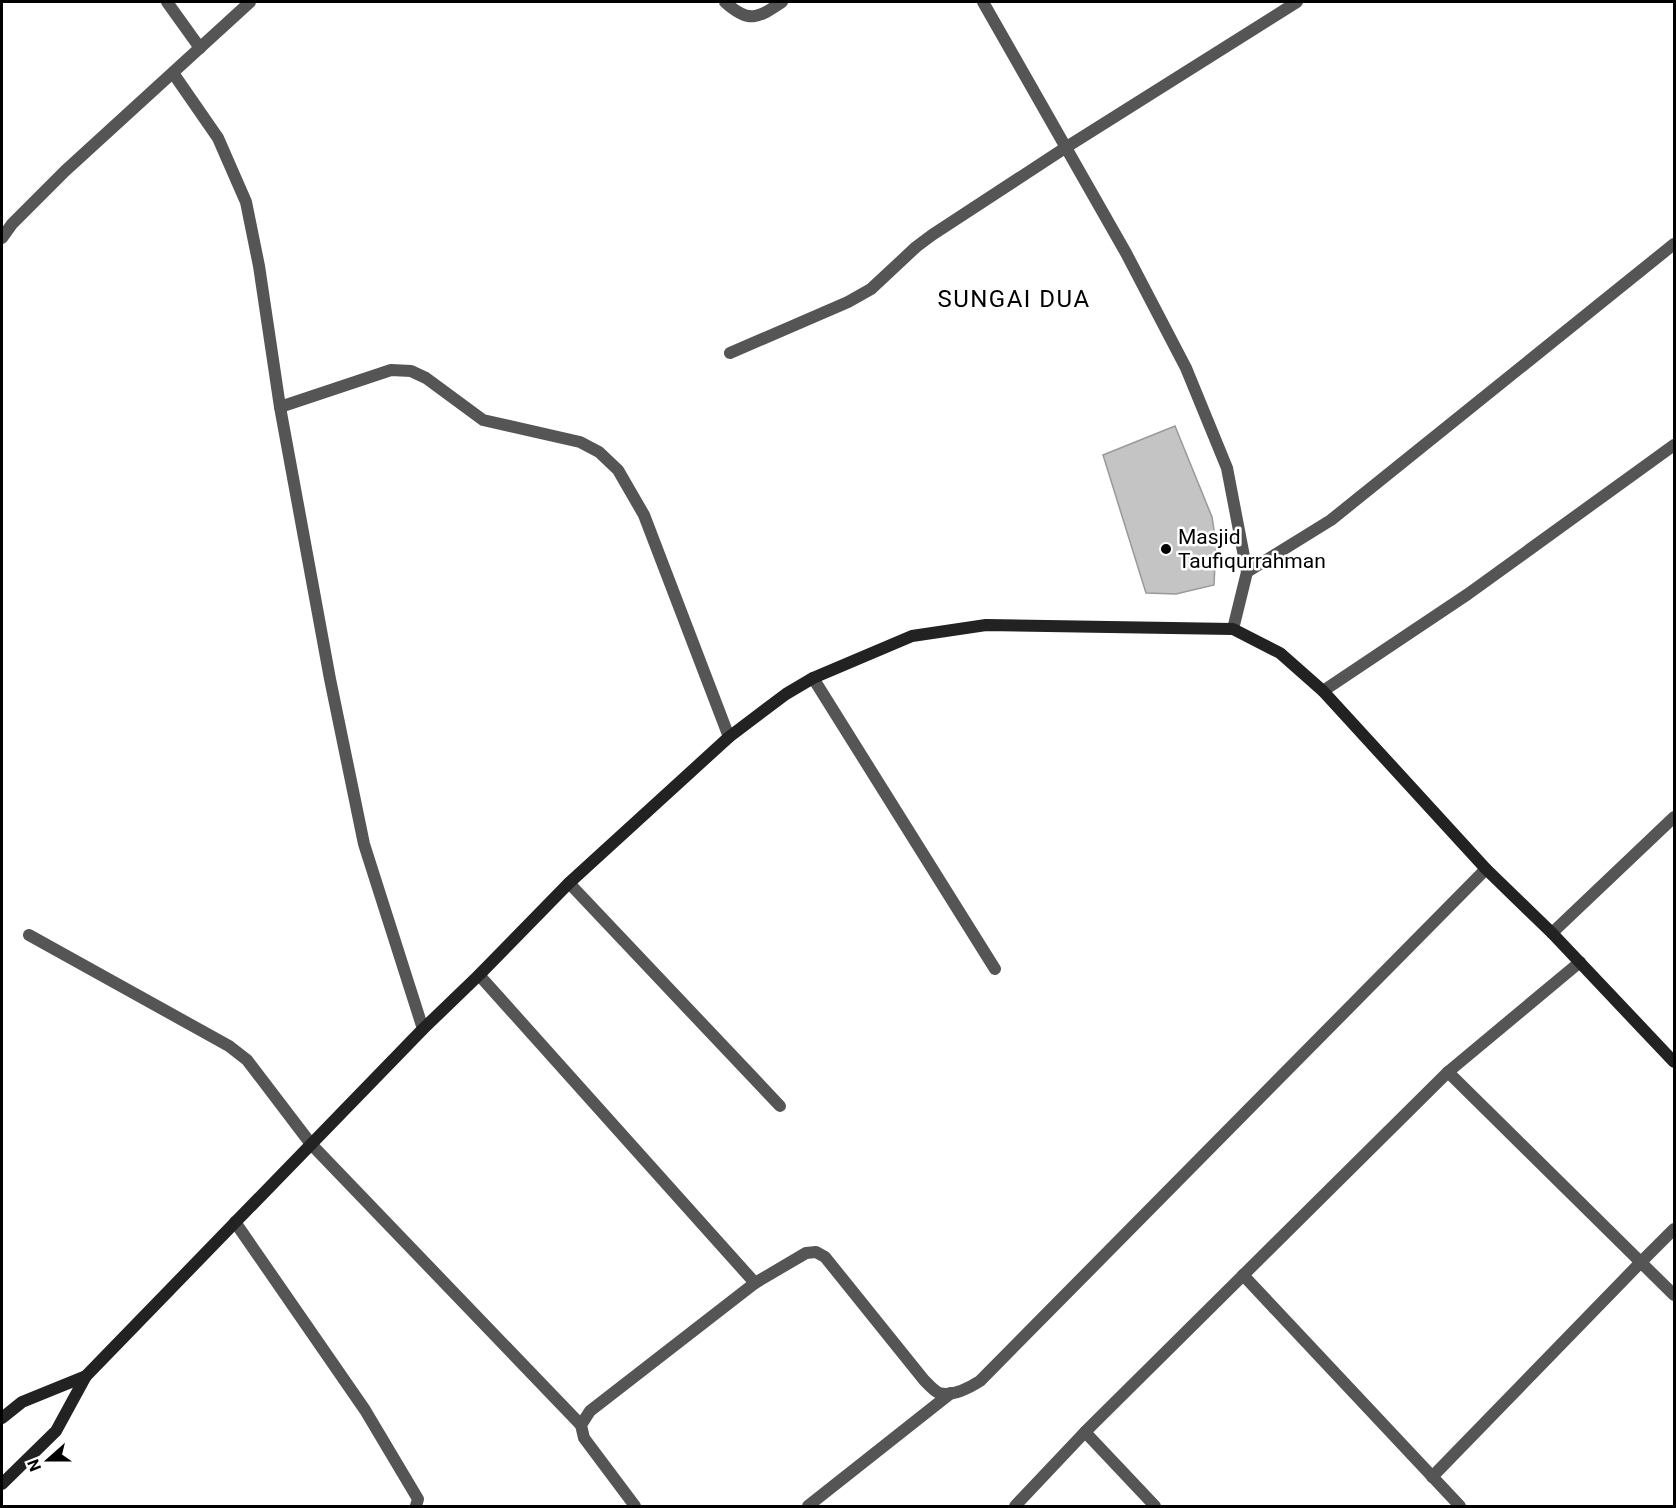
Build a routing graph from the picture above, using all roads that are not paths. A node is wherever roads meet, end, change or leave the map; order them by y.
1 (167, 2) edge
2 (250, 2) edge
3 (725, 2) edge
4 (782, 2) edge
5 (983, 2) edge
6 (1297, 2) edge
7 (200, 48) junction
8 (173, 73) junction
9 (1065, 148) junction
10 (2, 238) edge
11 (1674, 244) edge
12 (729, 353) dead end
13 (280, 407) junction
14 (1674, 445) edge
15 (1247, 572) junction
16 (1233, 629) junction
17 (813, 678) junction
18 (1323, 691) junction
19 (729, 737) junction
20 (1674, 817) edge
21 (1486, 869) junction
22 (569, 883) junction
23 (1552, 933) junction
24 (28, 935) dead end
25 (1580, 962) junction
26 (995, 969) dead end
27 (479, 975) junction
28 (423, 1029) junction
29 (1674, 1062) edge
30 (1448, 1072) junction
31 (780, 1106) dead end
32 (311, 1144) junction
33 (235, 1222) junction
34 (1674, 1229) edge
35 (1641, 1262) junction
36 (1243, 1275) junction
37 (755, 1283) junction
38 (1674, 1295) edge
39 (86, 1376) junction
40 (951, 1394) junction
41 (2, 1418) edge
42 (581, 1425) junction
43 (1085, 1432) junction
44 (1432, 1477) junction
45 (2, 1484) edge
46 (416, 1506) edge
47 (635, 1506) edge
48 (807, 1506) edge
49 (1015, 1506) edge
50 (1155, 1506) edge
51 (1460, 1506) edge

1 - 7 street
2 - 7 street
3 - 4 street
5 - 9 street
6 - 9 street
7 - 8 street
8 - 10 street
8 - 13 street
9 - 12 street
9 - 15 street
11 - 15 street
13 - 19 street
13 - 28 street
14 - 18 street
15 - 16 street
16 - 17 main road
16 - 18 main road
17 - 19 main road
17 - 26 street
18 - 21 main road
19 - 22 main road
20 - 23 street
21 - 23 main road
21 - 40 street
22 - 27 main road
22 - 31 street
23 - 25 main road
24 - 32 street
25 - 29 main road
25 - 30 street
27 - 28 main road
27 - 37 street
28 - 32 main road
30 - 35 street
30 - 36 street
32 - 33 main road
32 - 42 street
33 - 39 main road
33 - 46 street
34 - 35 street
35 - 38 street
35 - 44 street
36 - 43 street
36 - 44 street
37 - 40 street
37 - 42 street
39 - 41 main road
39 - 45 main road
40 - 48 street
42 - 47 street
43 - 49 street
43 - 50 street
44 - 51 street

